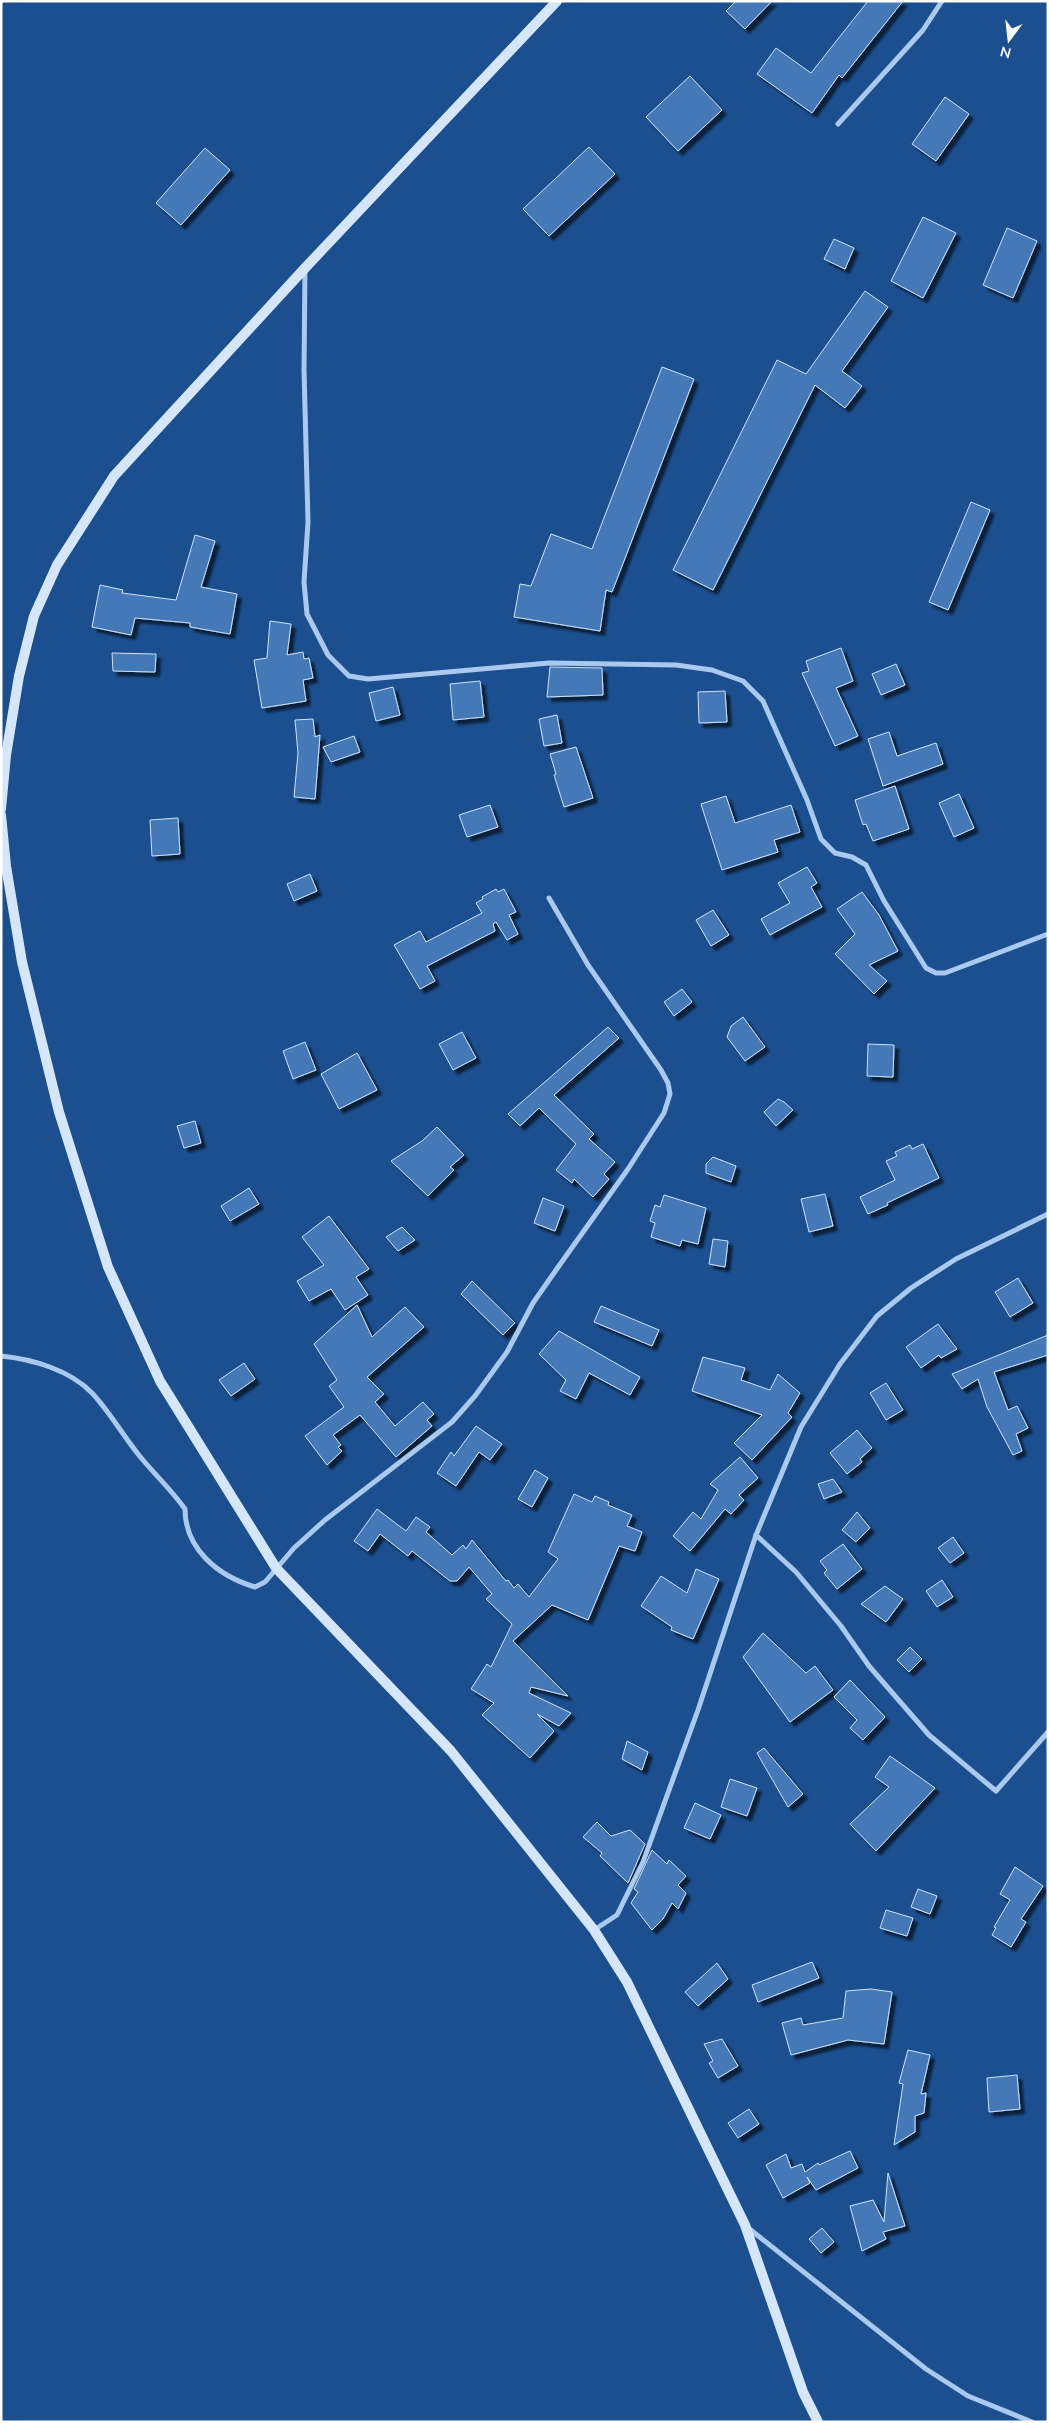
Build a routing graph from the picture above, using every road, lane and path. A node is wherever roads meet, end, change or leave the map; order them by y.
1 (557, 1) edge
2 (942, 1) edge
3 (838, 124) dead end
4 (305, 268) junction
5 (1, 809) edge
6 (1, 815) edge
7 (548, 898) dead end
8 (1048, 934) edge
9 (1048, 1214) edge
10 (1, 1356) edge
11 (756, 1535) junction
12 (276, 1568) junction
13 (1048, 1732) edge
14 (594, 1930) junction
15 (745, 2225) junction
16 (818, 2422) edge
17 (1032, 2422) edge

1 - 4 main road
2 - 3 street
4 - 5 main road
4 - 8 street
6 - 12 main road
7 - 12 street
9 - 11 street
10 - 12 street
11 - 13 street
11 - 14 street
12 - 14 main road
14 - 15 main road
15 - 16 main road
15 - 17 street

